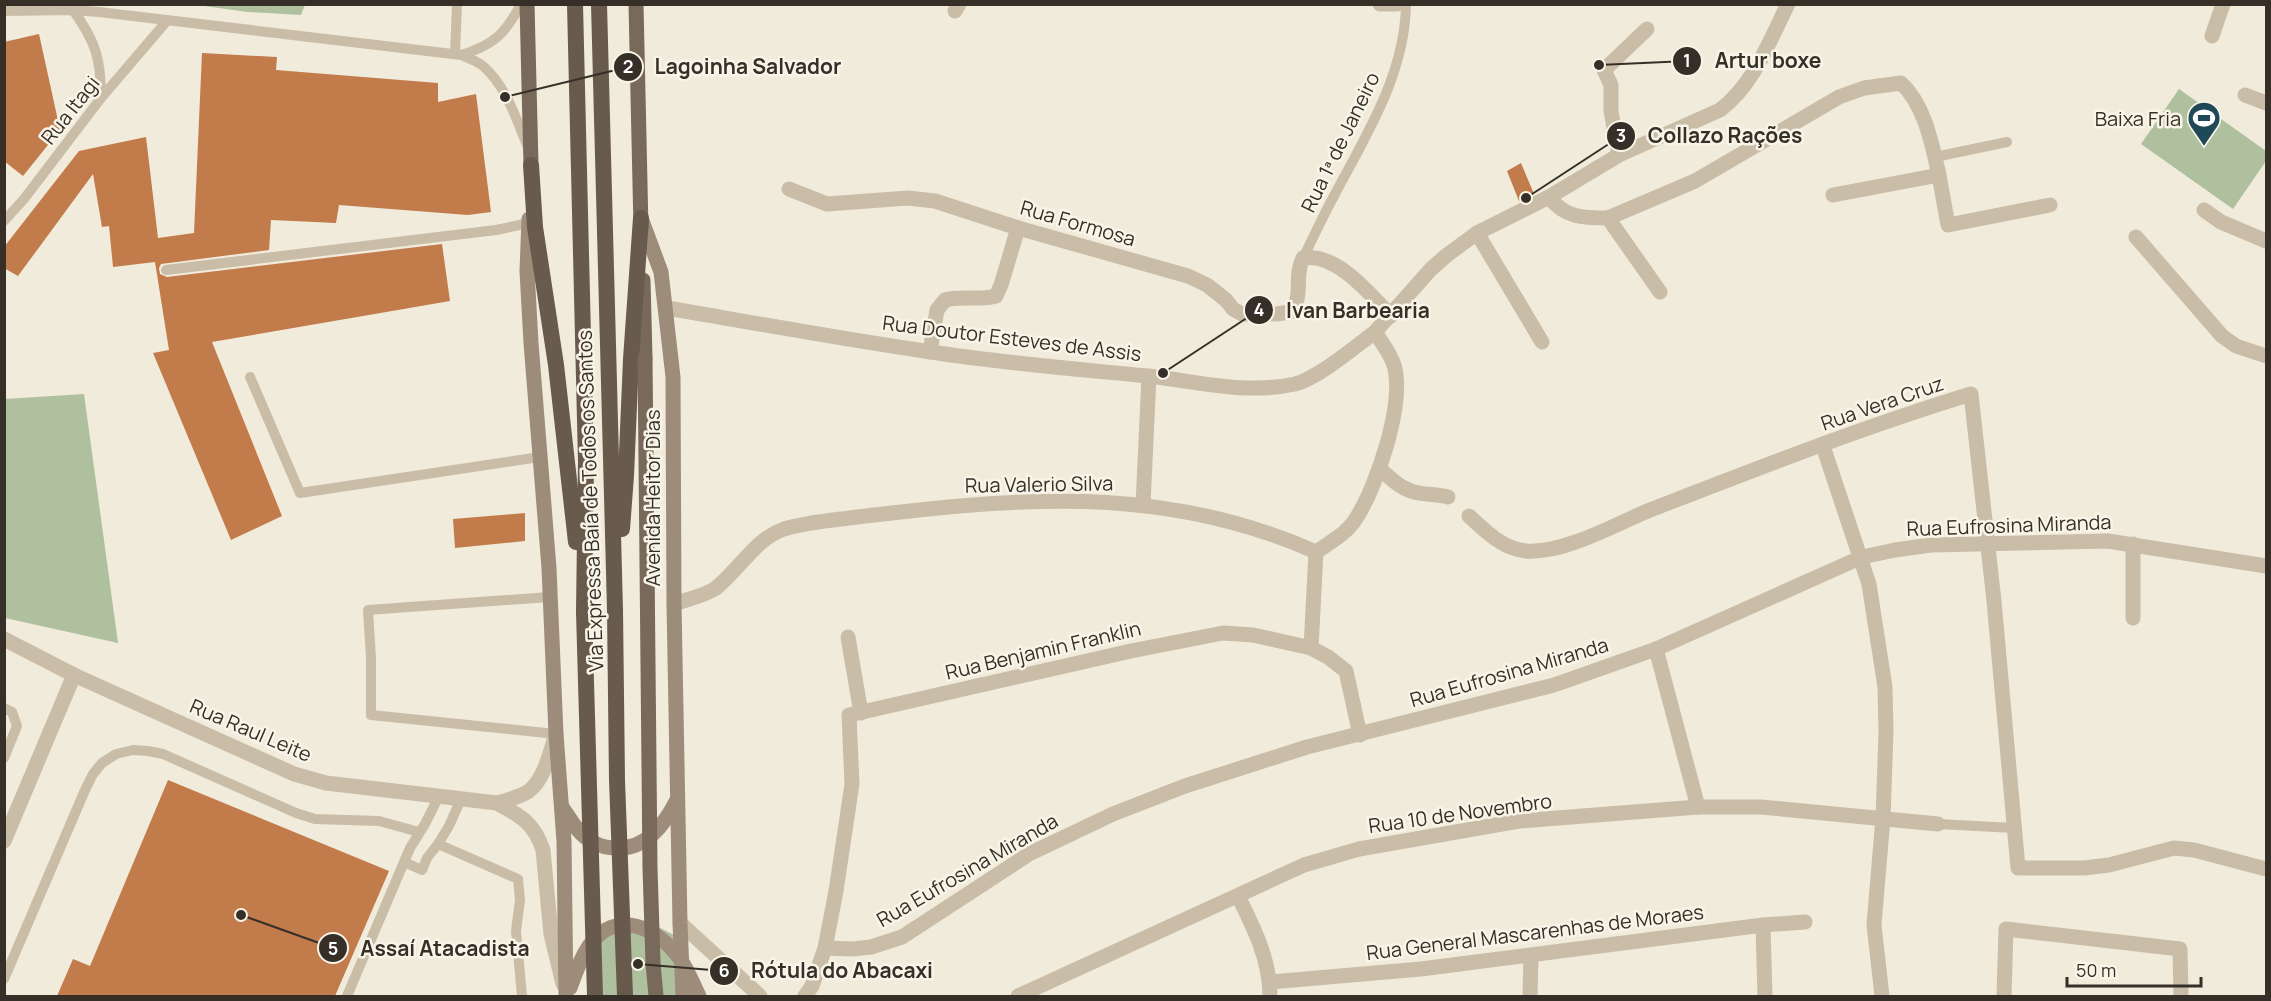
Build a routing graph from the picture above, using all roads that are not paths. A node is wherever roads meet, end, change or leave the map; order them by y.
1 (457, 4) edge
2 (520, 4) edge
3 (527, 4) edge
4 (575, 4) edge
5 (599, 4) edge
6 (636, 4) edge
7 (1380, 4) edge
8 (1397, 4) edge
9 (1406, 4) edge
10 (1788, 4) edge
11 (2223, 4) edge
12 (4, 10) edge
13 (73, 10) junction
14 (166, 22) junction
15 (1647, 29) dead end
16 (2212, 36) dead end
17 (458, 55) junction
18 (2245, 95) dead end
19 (101, 99) junction
20 (2266, 103) edge
21 (2007, 142) dead end
22 (1619, 155) junction
23 (1935, 157) junction
24 (531, 159) junction
25 (1939, 175) junction
26 (789, 189) dead end
27 (1833, 195) dead end
28 (1549, 197) junction
29 (2050, 205) dead end
30 (2204, 210) dead end
31 (641, 218) junction
32 (1608, 218) junction
33 (4, 221) edge
34 (529, 224) junction
35 (1018, 228) junction
36 (1477, 233) junction
37 (2136, 237) dead end
38 (2266, 241) edge
39 (1304, 258) junction
40 (166, 270) dead end
41 (1660, 292) dead end
42 (667, 308) junction
43 (1391, 316) junction
44 (1375, 333) junction
45 (1542, 342) dead end
46 (930, 352) junction
47 (2266, 356) edge
48 (638, 358) junction
49 (1149, 376) junction
50 (250, 377) dead end
51 (1823, 446) junction
52 (540, 457) junction
53 (1379, 468) junction
54 (1448, 497) dead end
55 (1143, 505) junction
56 (1469, 516) dead end
57 (1988, 542) junction
58 (2133, 544) junction
59 (1316, 552) junction
60 (1862, 557) junction
61 (2266, 566) edge
62 (550, 597) junction
63 (674, 604) junction
64 (615, 610) junction
65 (584, 612) junction
66 (2133, 618) dead end
67 (848, 637) dead end
68 (4, 639) edge
69 (1311, 648) junction
70 (1656, 649) junction
71 (74, 675) junction
72 (4, 708) edge
73 (861, 712) junction
74 (556, 734) junction
75 (1360, 735) junction
76 (4, 758) edge
77 (439, 796) junction
78 (461, 799) junction
79 (678, 799) junction
80 (497, 802) junction
81 (562, 807) junction
82 (1698, 807) junction
83 (1883, 818) junction
84 (1938, 824) joint
85 (2014, 828) junction
86 (419, 832) junction
87 (4, 841) edge
88 (438, 844) junction
89 (404, 862) junction
90 (2266, 869) edge
91 (1238, 896) junction
92 (1804, 922) dead end
93 (680, 923) junction
94 (1763, 925) junction
95 (825, 948) junction
96 (1531, 956) junction
97 (681, 961) junction
98 (4, 979) edge
99 (1270, 989) edge
100 (347, 996) edge
101 (522, 996) edge
102 (567, 996) edge
103 (595, 996) edge
104 (625, 996) edge
105 (656, 996) edge
106 (683, 996) edge
107 (699, 996) edge
108 (760, 996) edge
109 (805, 996) edge
110 (1018, 996) edge
111 (1530, 996) edge
112 (1765, 996) edge
113 (1882, 996) edge
114 (2004, 996) edge
115 (2181, 996) edge

1 - 17 lane
2 - 17 lane
3 - 24 main road
4 - 65 highway, Via Expressa Baía de Todos os Santos
5 - 64 highway, Via Expressa Baía de Todos os Santos
6 - 31 main road, Avenida Heitor Dias
7 - 8 street
9 - 39 lane, Rua 1ª de Janeiro
10 - 22 street
11 - 16 street
12 - 13 lane
13 - 14 lane
13 - 19 lane
14 - 17 lane
14 - 19 lane, Rua Itagi
15 - 22 street
17 - 24 lane
18 - 20 street
19 - 33 lane, Rua Itagi
21 - 23 lane
22 - 28 street
23 - 25 street
23 - 32 street
24 - 34 main road
24 - 65 highway
25 - 27 street
25 - 29 street
26 - 35 street, Rua Formosa
28 - 32 street
28 - 36 street
30 - 38 street
31 - 42 main road, Avenida Heitor Dias
31 - 48 highway
32 - 41 street
34 - 40 lane
34 - 52 main road
35 - 39 street, Rua Formosa
35 - 46 street
36 - 43 street
36 - 45 street
37 - 47 street
39 - 43 street
42 - 46 street, Rua Doutor Esteves de Assis
42 - 63 main road, Avenida Heitor Dias
43 - 44 street
44 - 49 street, Rua Doutor Esteves de Assis
44 - 53 street
46 - 49 street, Rua Doutor Esteves de Assis
48 - 64 highway
48 - 105 main road, bridge
49 - 55 street
50 - 52 lane
51 - 56 street, Rua Vera Cruz
51 - 57 street, Rua Vera Cruz
51 - 60 street
52 - 62 main road
53 - 54 street
53 - 59 street
55 - 59 street, Rua Valerio Silva
55 - 63 street, Rua Valerio Silva
57 - 58 street, Rua Eufrosina Miranda
57 - 60 street, Rua Eufrosina Miranda
57 - 85 street, Rua Vera Cruz
58 - 61 street, Rua Eufrosina Miranda
58 - 66 street
59 - 69 street
60 - 70 street, Rua Eufrosina Miranda
60 - 83 street
62 - 74 main road
62 - 74 lane
63 - 79 main road, Avenida Heitor Dias
64 - 104 highway, Via Expressa Baía de Todos os Santos, bridge
65 - 103 highway, Via Expressa Baía de Todos os Santos, bridge
67 - 73 street
68 - 71 street, Rua Raul Leite
69 - 73 street, Rua Benjamin Franklin
69 - 75 street, Rua Benjamin Franklin
70 - 75 street, Rua Eufrosina Miranda
70 - 82 street
71 - 77 street, Rua Raul Leite
71 - 87 street
72 - 76 lane
73 - 95 street
74 - 80 street, Rua Raul Leite
74 - 81 main road
75 - 95 street, Rua Eufrosina Miranda
77 - 78 street, Rua Raul Leite
77 - 86 lane
78 - 80 street, Rua Raul Leite
78 - 88 lane
79 - 81 main road
79 - 93 main road, Avenida Heitor Dias
80 - 102 street, Rua Raul Leite
81 - 102 main road
82 - 83 street, Rua 10 de Novembro
82 - 91 street, Rua 10 de Novembro
83 - 84 street, Rua 10 de Novembro
83 - 113 street
84 - 85 lane
85 - 90 street, Rua Vera Cruz
86 - 89 lane
86 - 98 lane
88 - 89 lane
88 - 101 lane
89 - 100 lane
91 - 99 street
91 - 110 street, Rua 10 de Novembro
92 - 94 street, Rua General Mascarenhas de Moraes
93 - 97 main road, Avenida Heitor Dias
93 - 108 street
94 - 96 street, Rua General Mascarenhas de Moraes
94 - 112 street
95 - 109 street
96 - 99 street, Rua General Mascarenhas de Moraes
96 - 111 street
97 - 102 main road
97 - 106 main road, Avenida Heitor Dias
97 - 107 main road
114 - 115 street

